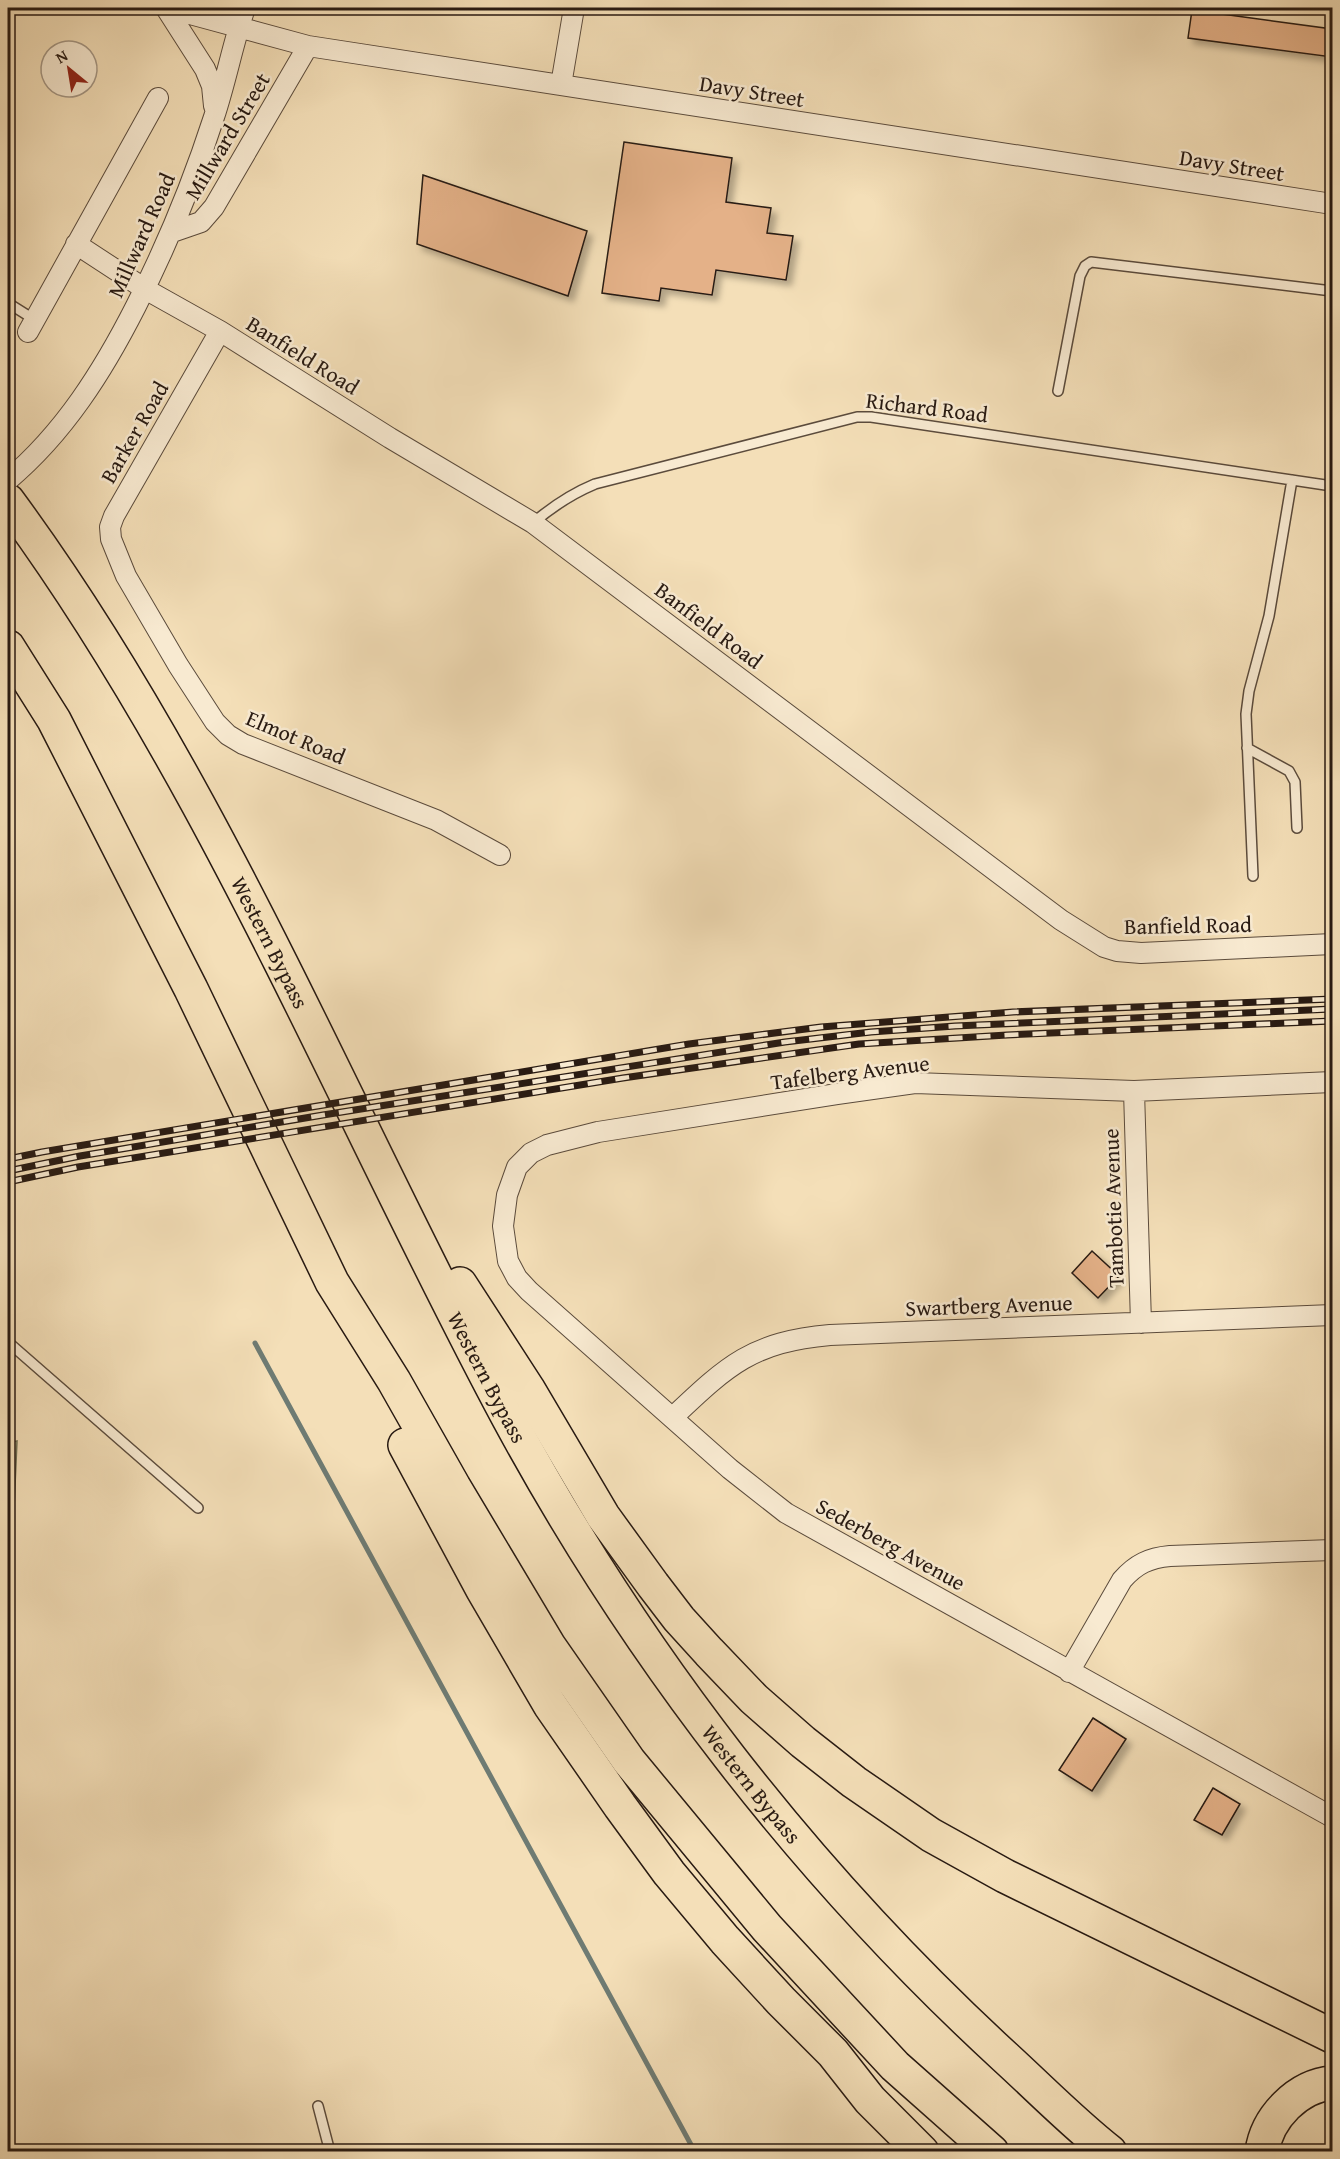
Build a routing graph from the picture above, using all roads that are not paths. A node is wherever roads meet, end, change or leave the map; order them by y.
1 (167, 8) edge
2 (245, 8) edge
3 (574, 8) edge
4 (238, 28) junction
5 (308, 46) junction
6 (561, 85) junction
7 (158, 98) dead end
8 (215, 114) junction
9 (1332, 204) edge
10 (172, 232) junction
11 (76, 244) junction
12 (145, 289) junction
13 (1332, 291) edge
14 (8, 303) edge
15 (31, 326) joint
16 (219, 331) junction
17 (1058, 391) dead end
18 (8, 480) edge
19 (1292, 480) junction
20 (1332, 486) edge
21 (8, 501) edge
22 (533, 523) junction
23 (118, 560) joint
24 (8, 647) edge
25 (1246, 748) junction
26 (1297, 828) dead end
27 (500, 855) dead end
28 (1254, 876) dead end
29 (1332, 944) edge
30 (1332, 1082) edge
31 (1134, 1091) junction
32 (366, 1139) junction
33 (503, 1226) joint
34 (333, 1282) junction
35 (1332, 1315) edge
36 (1141, 1323) junction
37 (8, 1342) edge
38 (673, 1417) junction
39 (198, 1508) dead end
40 (1332, 1550) edge
41 (1069, 1672) junction
42 (1332, 1817) edge
43 (1332, 2036) edge
44 (833, 2053) junction
45 (1332, 2083) edge
46 (318, 2106) dead end
47 (330, 2151) edge
48 (922, 2151) edge
49 (945, 2151) edge
50 (992, 2151) edge
51 (1110, 2151) edge
52 (1262, 2151) edge

1 - 4 street, Davy Street
1 - 8 street
2 - 4 street, Millward Road
3 - 6 street
4 - 5 street, Davy Street
4 - 8 street, Millward Road
5 - 6 street, Davy Street
5 - 10 street, Millward Street
6 - 9 street, Davy Street
7 - 11 street, Millward Road
8 - 10 street, Millward Road
10 - 12 street, Millward Road
11 - 12 street, Banfield Road
11 - 15 street, Millward Road
12 - 16 street, Banfield Road
12 - 18 street, Millward Road
13 - 17 lane
14 - 15 lane
16 - 22 street, Banfield Road
16 - 23 street, Barker Road
19 - 20 lane, Richard Road
19 - 22 lane, Richard Road
19 - 25 lane
21 - 32 highway, Western Bypass
22 - 29 street, Banfield Road
23 - 27 street, Elmot Road
24 - 34 highway
25 - 26 lane
25 - 28 lane
30 - 31 street, Tafelberg Avenue
31 - 33 street, Tafelberg Avenue
31 - 36 street, Tambotie Avenue
32 - 43 highway
32 - 51 highway, Western Bypass
33 - 38 street, Sederberg Avenue
34 - 44 highway
34 - 50 highway
35 - 36 street, Swartberg Avenue
36 - 38 street, Swartberg Avenue
37 - 39 lane
38 - 41 street, Sederberg Avenue
40 - 41 street
41 - 42 street, Sederberg Avenue
44 - 48 highway
44 - 49 highway
45 - 52 highway
46 - 47 lane

